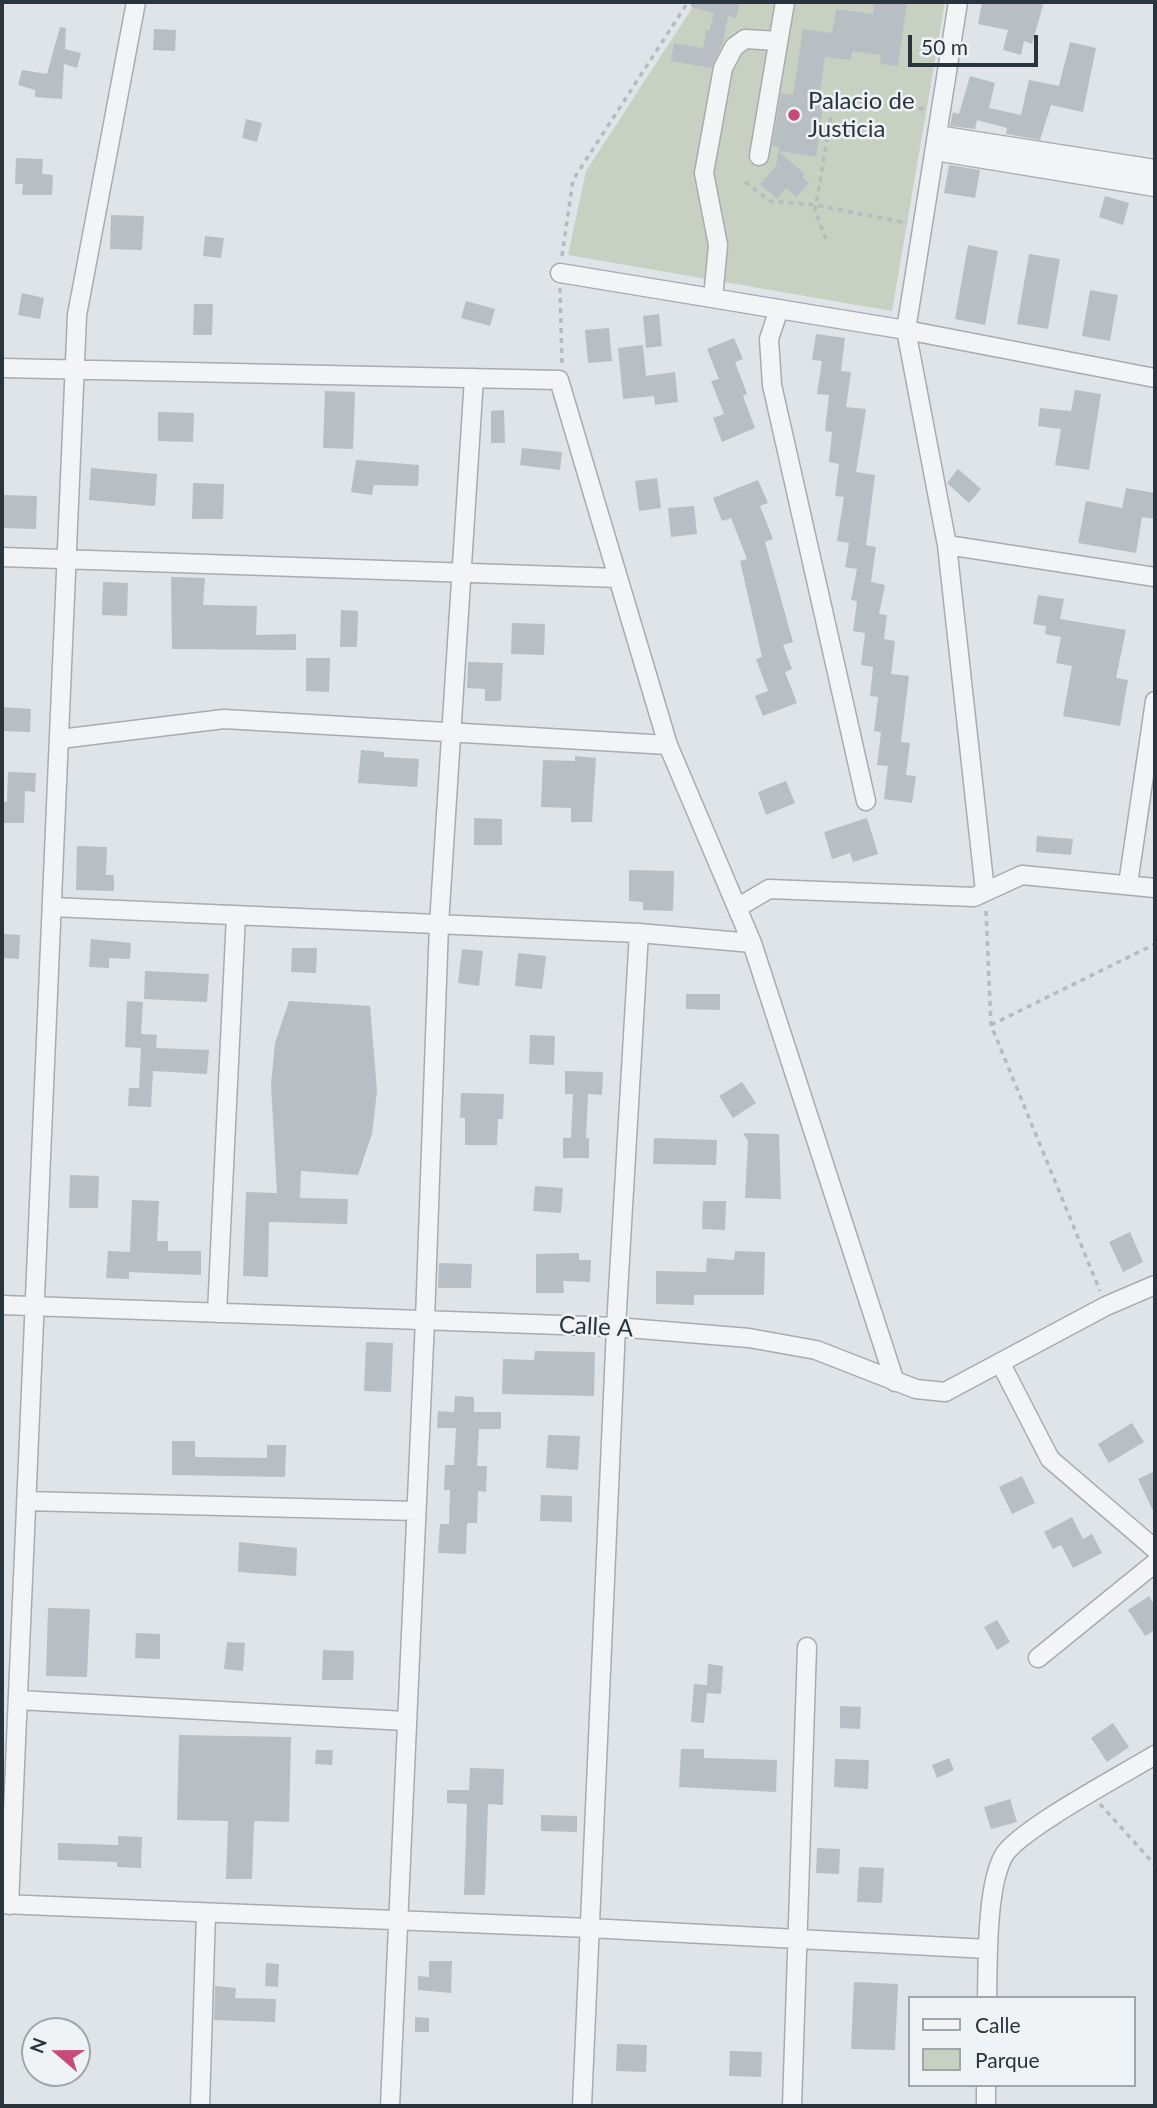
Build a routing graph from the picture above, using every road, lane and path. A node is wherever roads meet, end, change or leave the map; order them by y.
1 (136, 2) edge
2 (688, 2) edge
3 (785, 2) edge
4 (958, 2) edge
5 (778, 41) junction
6 (941, 112) junction
7 (936, 143) junction
8 (759, 156) dead end
9 (1155, 169) edge
10 (745, 183) dead end
11 (1155, 187) edge
12 (816, 205) junction
13 (923, 226) junction
14 (826, 239) dead end
15 (560, 273) junction
16 (712, 298) junction
17 (779, 309) junction
18 (906, 330) junction
19 (2, 368) edge
20 (76, 369) junction
21 (474, 378) junction
22 (1155, 378) edge
23 (562, 391) junction
24 (947, 545) junction
25 (2, 557) edge
26 (68, 561) junction
27 (461, 573) junction
28 (1155, 577) edge
29 (618, 578) junction
30 (1155, 701) edge
31 (451, 732) junction
32 (60, 738) junction
33 (668, 745) junction
34 (866, 800) dead end
35 (1128, 884) junction
36 (1155, 888) edge
37 (985, 891) junction
38 (52, 907) junction
39 (737, 908) junction
40 (236, 915) junction
41 (439, 924) junction
42 (639, 933) junction
43 (752, 943) junction
44 (1155, 944) edge
45 (991, 1025) junction
46 (1155, 1285) edge
47 (2, 1305) edge
48 (1107, 1306) junction
49 (35, 1307) junction
50 (217, 1313) junction
51 (425, 1320) junction
52 (616, 1327) junction
53 (1001, 1364) junction
54 (895, 1382) junction
55 (26, 1502) junction
56 (416, 1511) junction
57 (1155, 1549) edge
58 (1155, 1563) edge
59 (807, 1647) dead end
60 (1038, 1658) dead end
61 (18, 1700) junction
62 (406, 1721) junction
63 (1155, 1755) edge
64 (1091, 1794) junction
65 (1155, 1865) edge
66 (5, 1904) edge
67 (206, 1913) junction
68 (398, 1920) junction
69 (589, 1928) junction
70 (797, 1939) junction
71 (988, 1949) junction
72 (987, 1996) edge
73 (986, 2087) edge
74 (200, 2106) edge
75 (390, 2106) edge
76 (582, 2106) edge
77 (792, 2106) edge
78 (986, 2106) edge

1 - 20 street
2 - 15 path
3 - 5 street
4 - 6 street
5 - 8 street
5 - 16 street
6 - 7 street
6 - 12 path
7 - 9 street
7 - 11 street
7 - 13 street
10 - 12 path
12 - 13 path
12 - 14 path
13 - 18 street
15 - 16 street
15 - 23 path
16 - 17 street
17 - 18 street
17 - 34 street
18 - 22 street
18 - 24 street
19 - 20 street
20 - 21 street
20 - 26 street
21 - 23 street
21 - 27 street
23 - 29 street
24 - 28 street
24 - 37 street
25 - 26 street
26 - 27 street
26 - 32 street
27 - 29 street
27 - 31 street
29 - 33 street
30 - 35 street
31 - 32 street
31 - 33 street
31 - 41 street
32 - 38 street
33 - 39 street
35 - 36 street
35 - 37 street
37 - 39 street
37 - 45 path
38 - 40 street
38 - 49 street
39 - 43 street
40 - 41 street
40 - 50 street
41 - 42 street
41 - 51 street
42 - 43 street
42 - 52 street
43 - 54 street
44 - 45 path
45 - 48 path
46 - 48 street, Calle A
47 - 49 street, Calle A
48 - 53 street, Calle A
49 - 50 street, Calle A
49 - 55 street
50 - 51 street, Calle A
51 - 52 street, Calle A
51 - 56 street
52 - 54 street, Calle A
52 - 69 street
53 - 54 street, Calle A
53 - 57 street
55 - 56 street
55 - 61 street
56 - 62 street
58 - 60 street
59 - 70 street
61 - 62 street
61 - 66 street
62 - 68 street
63 - 64 street
64 - 65 path
64 - 71 street
66 - 67 street
67 - 68 street
67 - 74 street
68 - 69 street
68 - 75 street
69 - 70 street
69 - 76 street
70 - 71 street
70 - 77 street
71 - 72 street
73 - 78 street

